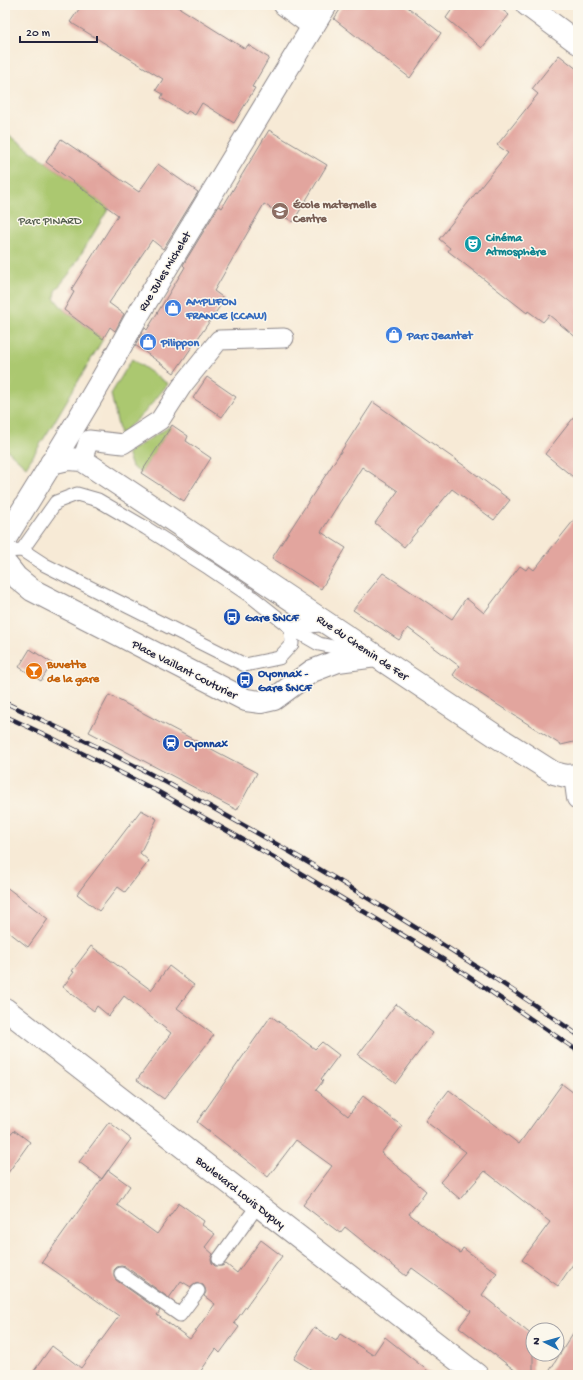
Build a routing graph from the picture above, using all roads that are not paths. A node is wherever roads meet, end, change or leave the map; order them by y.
1 (285, 5) edge
2 (326, 5) edge
3 (527, 5) edge
4 (313, 26) junction
5 (578, 43) edge
6 (284, 338) dead end
7 (82, 460) junction
8 (51, 463) junction
9 (14, 545) edge
10 (5, 551) edge
11 (5, 563) edge
12 (329, 624) junction
13 (291, 628) junction
14 (376, 656) junction
15 (576, 776) edge
16 (578, 798) edge
17 (5, 1009) edge
18 (258, 1205) junction
19 (219, 1259) dead end
20 (122, 1274) dead end
21 (198, 1291) dead end
22 (477, 1375) edge

1 - 4 street
2 - 4 street, Rue Jules Michelet
3 - 5 street
4 - 8 street, Rue Jules Michelet
6 - 7 street
7 - 8 street
7 - 12 street, Rue du Chemin de Fer
8 - 9 street, Rue Jules Michelet
9 - 10 lane
9 - 13 lane
9 - 13 lane
11 - 14 street, Place Vaillant Couturier
12 - 13 lane
12 - 14 street, Rue du Chemin de Fer
13 - 14 lane
14 - 15 street, Rue du Chemin de Fer
15 - 16 street, Rue du Chemin de Fer
17 - 18 street, Boulevard Louis Dupuy
18 - 19 lane
18 - 22 street, Boulevard Louis Dupuy
20 - 21 lane

